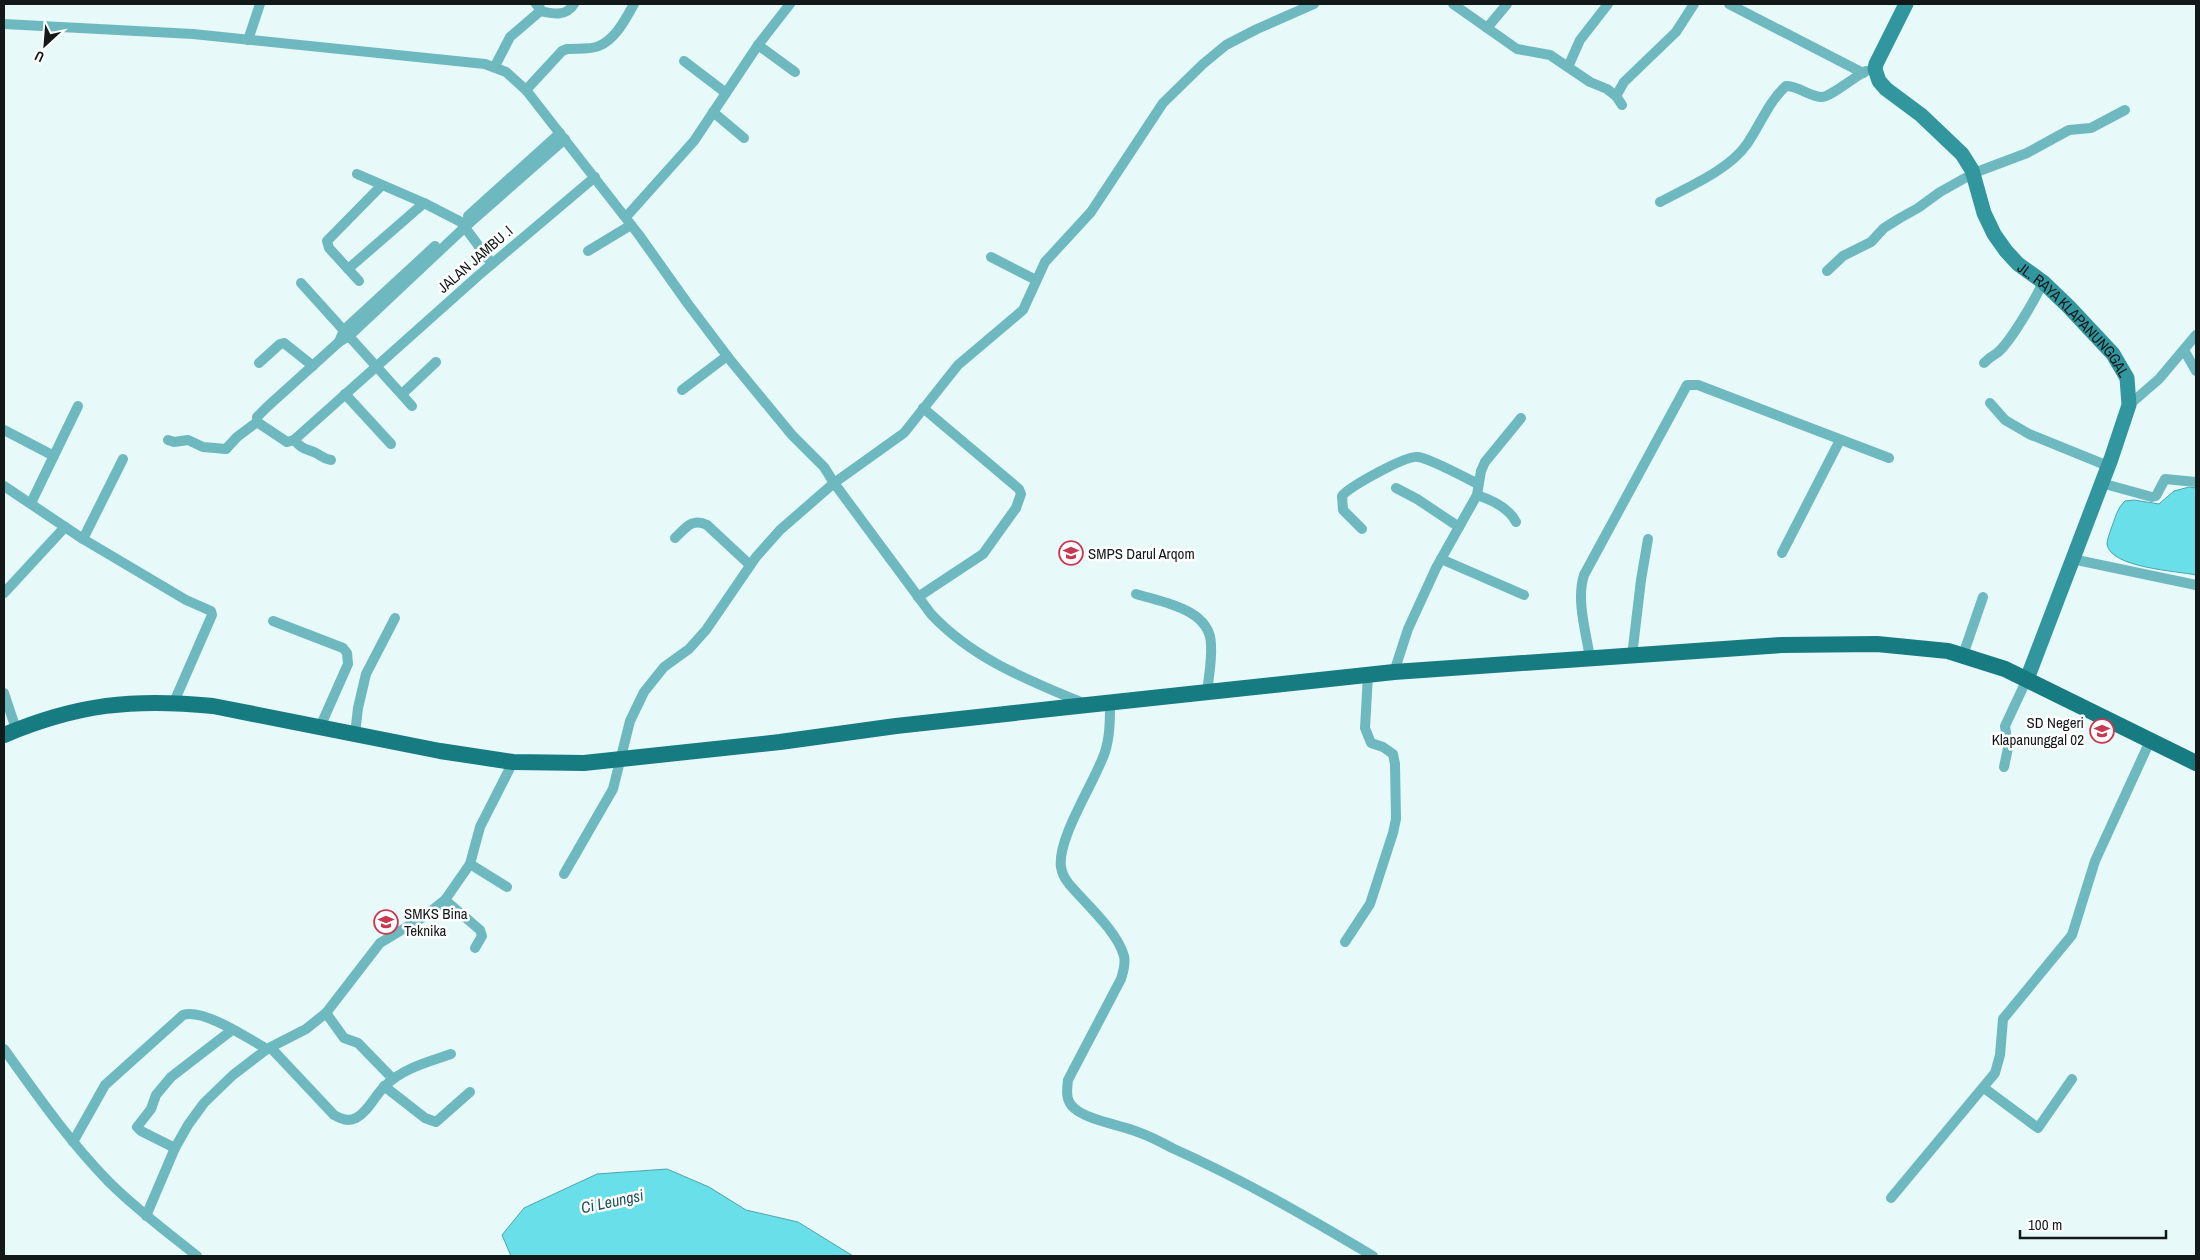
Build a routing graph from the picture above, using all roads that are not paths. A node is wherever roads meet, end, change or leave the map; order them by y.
1 (260, 4) edge
2 (574, 4) edge
3 (634, 4) edge
4 (790, 4) edge
5 (1314, 4) edge
6 (1453, 4) edge
7 (1507, 4) edge
8 (1608, 4) edge
9 (1694, 4) edge
10 (1729, 4) edge
11 (1906, 4) edge
12 (538, 7) edge
13 (4, 24) edge
14 (1487, 28) junction
15 (248, 40) junction
16 (758, 45) junction
17 (684, 60) dead end
18 (495, 66) junction
19 (1568, 66) junction
20 (1869, 71) junction
21 (795, 72) dead end
22 (526, 90) junction
23 (726, 93) junction
24 (1616, 96) junction
25 (1622, 105) dead end
26 (2125, 110) dead end
27 (713, 112) junction
28 (563, 136) junction
29 (744, 138) dead end
30 (1974, 173) junction
31 (357, 174) dead end
32 (595, 177) junction
33 (381, 186) junction
34 (1660, 202) dead end
35 (424, 203) junction
36 (629, 221) junction
37 (463, 225) junction
38 (588, 251) dead end
39 (991, 257) dead end
40 (492, 264) junction
41 (348, 269) junction
42 (1827, 271) dead end
43 (1036, 280) junction
44 (359, 281) dead end
45 (2043, 282) junction
46 (301, 283) dead end
47 (347, 333) junction
48 (2196, 335) edge
49 (2184, 350) junction
50 (727, 356) junction
51 (436, 362) dead end
52 (259, 363) dead end
53 (1984, 363) dead end
54 (312, 366) junction
55 (377, 367) junction
56 (2196, 371) edge
57 (682, 390) dead end
58 (346, 394) junction
59 (402, 394) junction
60 (1990, 403) dead end
61 (2129, 405) junction
62 (78, 406) dead end
63 (412, 406) dead end
64 (923, 408) junction
65 (1521, 418) dead end
66 (257, 422) junction
67 (4, 430) edge
68 (168, 440) dead end
69 (294, 440) junction
70 (1840, 440) junction
71 (392, 444) dead end
72 (54, 456) junction
73 (1889, 458) dead end
74 (123, 459) dead end
75 (331, 460) dead end
76 (2108, 466) junction
77 (2196, 482) edge
78 (834, 483) junction
79 (2101, 483) junction
80 (4, 486) edge
81 (1396, 488) dead end
82 (1478, 490) junction
83 (31, 503) junction
84 (1516, 522) dead end
85 (1459, 527) junction
86 (65, 528) junction
87 (1362, 529) dead end
88 (675, 538) dead end
89 (83, 539) junction
90 (1648, 539) dead end
91 (1782, 553) dead end
92 (1441, 559) junction
93 (2072, 559) junction
94 (750, 565) junction
95 (2196, 585) edge
96 (4, 593) edge
97 (1136, 594) dead end
98 (1524, 595) dead end
99 (918, 597) junction
100 (1983, 597) dead end
101 (395, 618) dead end
102 (273, 621) dead end
103 (1963, 655) junction
104 (1632, 656) junction
105 (1590, 658) junction
106 (1394, 672) junction
107 (1368, 675) junction
108 (2027, 679) junction
109 (1207, 692) junction
110 (4, 693) edge
111 (174, 702) junction
112 (1110, 703) junction
113 (1087, 705) junction
114 (320, 726) junction
115 (10, 732) edge
116 (355, 734) junction
117 (2150, 741) junction
118 (620, 760) junction
119 (512, 762) junction
120 (2196, 763) edge
121 (2004, 767) dead end
122 (470, 864) junction
123 (564, 874) dead end
124 (507, 887) dead end
125 (445, 900) junction
126 (1345, 942) dead end
127 (475, 948) dead end
128 (326, 1013) junction
129 (232, 1030) junction
130 (269, 1048) junction
131 (4, 1049) edge
132 (452, 1054) dead end
133 (393, 1079) junction
134 (2072, 1079) dead end
135 (384, 1086) junction
136 (1984, 1088) junction
137 (470, 1092) dead end
138 (74, 1142) junction
139 (175, 1148) junction
140 (1891, 1198) dead end
141 (146, 1216) junction
142 (197, 1256) edge
143 (1373, 1256) edge

1 - 15 street
2 - 12 street
3 - 22 street
4 - 16 street
5 - 43 street
6 - 14 street
7 - 14 street
8 - 19 street
9 - 24 street
10 - 20 street
11 - 20 street
12 - 18 street
13 - 15 street
14 - 19 street
15 - 18 street
16 - 21 street
16 - 23 street
17 - 23 street
18 - 22 street
19 - 24 street
20 - 30 street, JL. RAYA KLAPANUNGGAL
20 - 34 street
22 - 28 street
23 - 27 street
24 - 25 street
26 - 30 street
27 - 29 street
27 - 36 street
28 - 32 street
28 - 37 street
30 - 42 street
30 - 45 street, JL. RAYA KLAPANUNGGAL
31 - 33 street
32 - 36 street
32 - 40 street, JALAN JAMBU .I
33 - 35 street
33 - 41 street
35 - 37 street
35 - 41 street
36 - 38 street
36 - 50 street
37 - 40 street
37 - 47 street
39 - 43 street
40 - 55 street, JALAN JAMBU .I
41 - 44 street
43 - 64 street
45 - 53 street
45 - 61 street, JL. RAYA KLAPANUNGGAL
46 - 47 street
47 - 54 street
47 - 55 street
48 - 49 street
49 - 56 street
49 - 61 street
50 - 57 street
50 - 78 street
51 - 59 street
52 - 54 street
54 - 66 street
55 - 58 street, JALAN JAMBU .I
55 - 59 street
58 - 69 street, JALAN JAMBU .I
58 - 71 street
59 - 63 street
60 - 76 street
61 - 76 street, JL. RAYA KLAPANUNGGAL
62 - 72 street
64 - 78 street
64 - 99 street
65 - 82 street
66 - 68 street
66 - 69 street
67 - 72 street
69 - 75 street
70 - 73 street
70 - 91 street
70 - 105 street
72 - 83 street
74 - 89 street
76 - 79 street, JL. RAYA KLAPANUNGGAL
77 - 79 street
78 - 94 street
78 - 99 street
79 - 93 street, JL. RAYA KLAPANUNGGAL
80 - 83 street
81 - 85 street
82 - 84 street
82 - 85 street
82 - 87 street
83 - 86 street
85 - 92 street
86 - 89 street
86 - 96 street
88 - 94 street
89 - 111 street
90 - 104 street
92 - 98 street
92 - 106 street
93 - 95 street
93 - 108 street, JL. RAYA KLAPANUNGGAL
94 - 118 street
97 - 109 street
99 - 113 street
100 - 103 street
101 - 116 street
102 - 114 street
103 - 104 main road
103 - 108 main road
104 - 105 main road
105 - 106 main road
106 - 107 main road
107 - 109 main road
107 - 126 street
108 - 117 main road
108 - 121 street
109 - 112 main road
110 - 115 street
111 - 114 main road
111 - 115 main road
112 - 113 main road
112 - 143 street
113 - 118 main road
114 - 116 main road
116 - 119 main road
117 - 120 main road
117 - 136 street
118 - 119 main road
118 - 123 street
119 - 122 street
122 - 124 street
122 - 125 street
125 - 127 street
125 - 128 street
128 - 130 street
128 - 133 street
129 - 130 street
129 - 138 street
129 - 139 street
130 - 135 street
130 - 139 street
131 - 138 street
132 - 133 street
133 - 135 street
134 - 136 street
135 - 137 street
136 - 140 street
138 - 141 street
139 - 141 street
141 - 142 street

